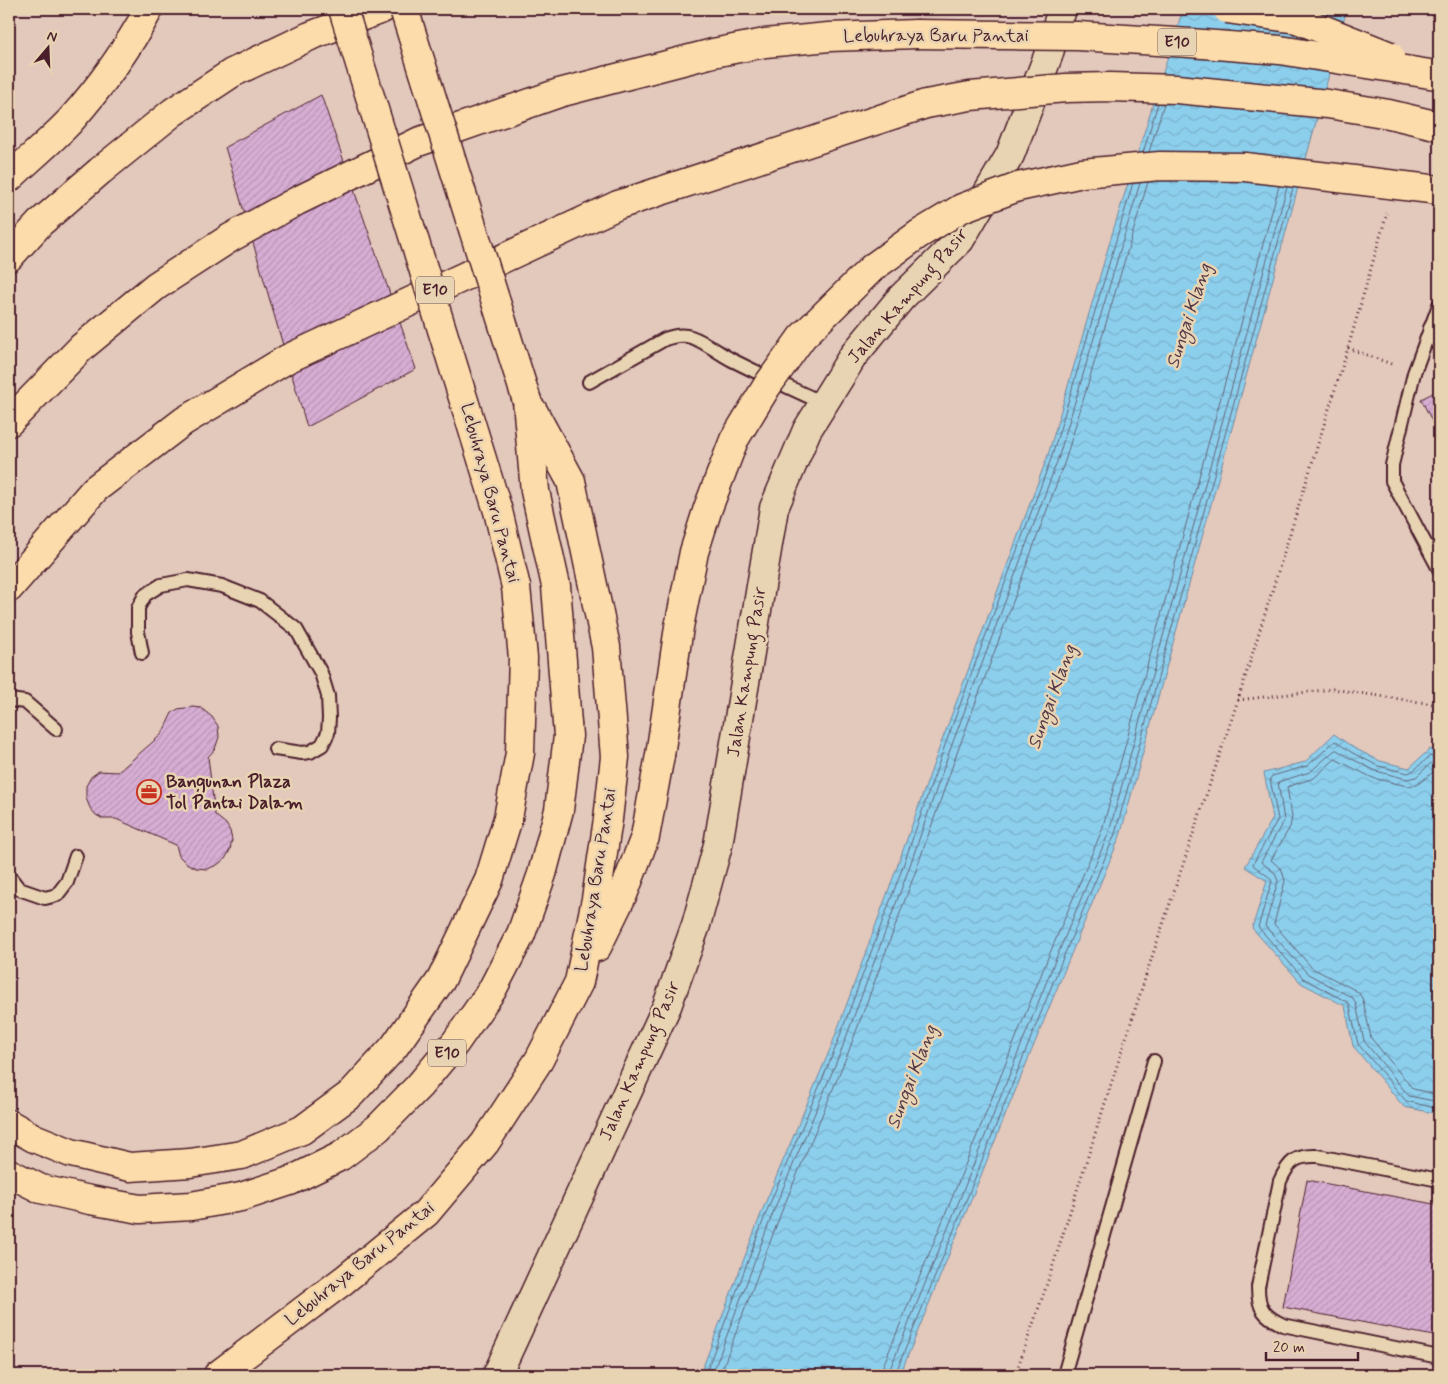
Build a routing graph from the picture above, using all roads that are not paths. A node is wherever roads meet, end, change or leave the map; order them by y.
1 (148, 9) edge
2 (343, 9) edge
3 (382, 9) edge
4 (404, 9) edge
5 (1062, 9) edge
6 (1227, 9) edge
7 (1436, 66) edge
8 (1439, 126) edge
9 (9, 178) edge
10 (1439, 190) edge
11 (9, 257) edge
12 (1439, 305) edge
13 (1430, 328) junction
14 (1439, 347) edge
15 (589, 382) dead end
16 (527, 401) junction
17 (823, 403) junction
18 (9, 422) edge
19 (1439, 569) edge
20 (9, 588) edge
21 (142, 653) dead end
22 (9, 700) edge
23 (56, 729) dead end
24 (275, 750) dead end
25 (76, 856) dead end
26 (9, 876) edge
27 (579, 982) junction
28 (1154, 1061) dead end
29 (9, 1124) edge
30 (9, 1173) edge
31 (1439, 1180) edge
32 (1439, 1357) edge
33 (218, 1375) edge
34 (497, 1375) edge
35 (1064, 1375) edge

1 - 9 highway
2 - 29 highway, Lebuhraya Baru Pantai / E10, bridge
3 - 11 highway
4 - 16 highway, Lebuhraya Baru Pantai / E10, bridge
5 - 17 street, Jalan Kampung Pasir
6 - 7 highway, bridge
7 - 18 highway, Lebuhraya Baru Pantai / E10, bridge
8 - 20 highway, E10, bridge
10 - 27 highway, bridge
12 - 13 lane
13 - 14 lane
13 - 19 lane
15 - 17 lane
16 - 27 highway, Lebuhraya Baru Pantai / E10
16 - 30 highway, Lebuhraya Baru Pantai / E10
17 - 34 street, Jalan Kampung Pasir
21 - 24 lane
22 - 23 lane
25 - 26 lane
27 - 33 highway, Lebuhraya Baru Pantai / E10
28 - 35 lane
31 - 32 lane

